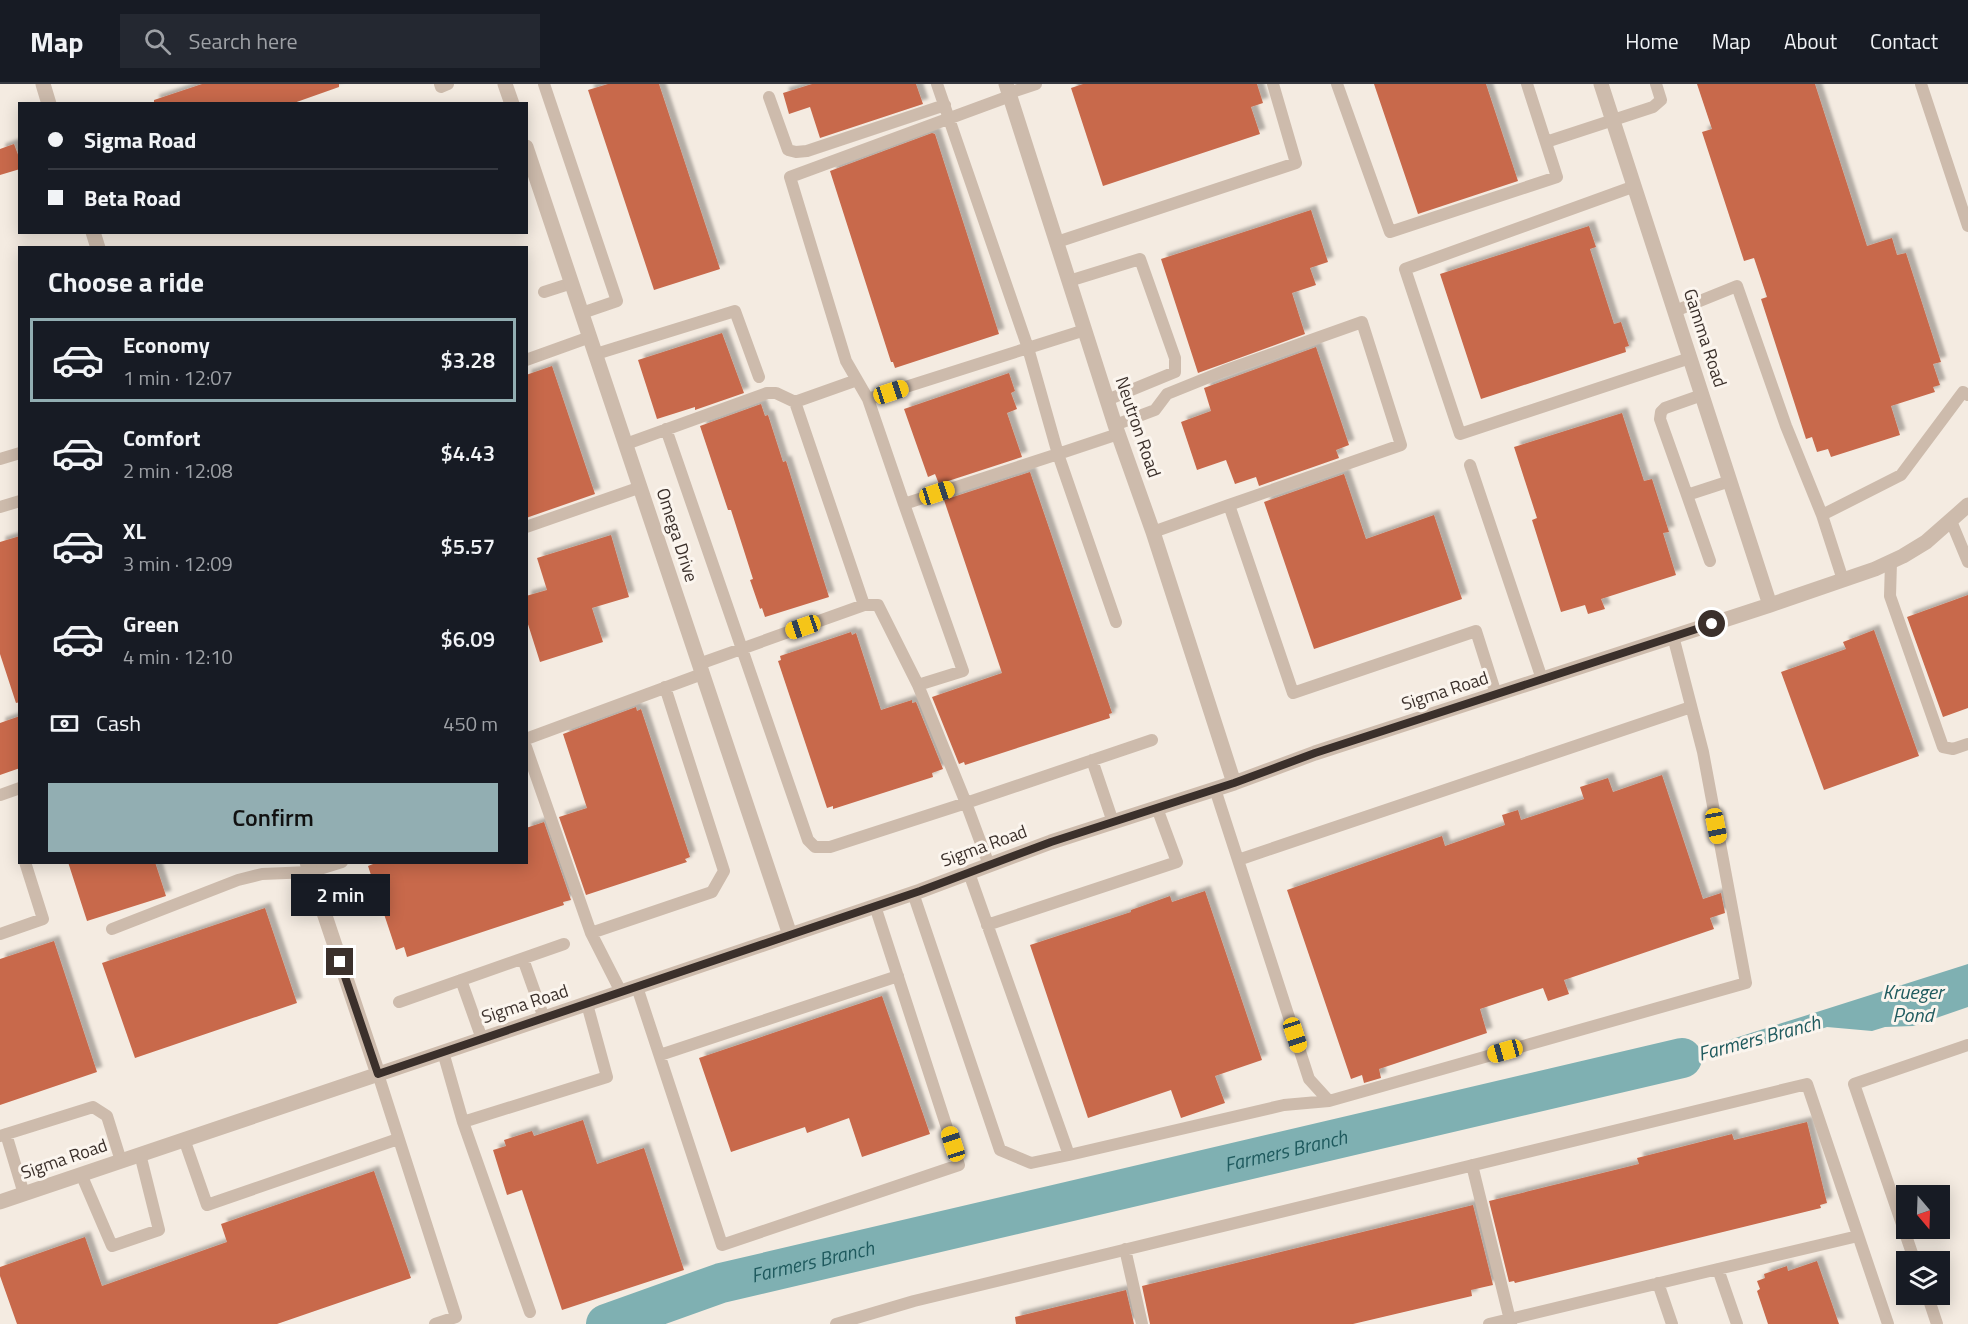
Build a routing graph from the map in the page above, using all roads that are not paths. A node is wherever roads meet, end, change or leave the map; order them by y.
1 (43, 84) edge
2 (440, 84) edge
3 (448, 84) edge
4 (506, 84) edge
5 (544, 84) edge
6 (938, 84) edge
7 (1036, 84) edge
8 (1274, 84) edge
9 (1337, 84) edge
10 (1527, 84) edge
11 (1601, 84) edge
12 (1656, 84) edge
13 (1921, 84) edge
14 (1008, 91) edge
15 (769, 97) dead end
16 (48, 102) edge
17 (511, 102) edge
18 (945, 105) junction
19 (949, 118) junction
20 (1613, 120) junction
21 (1546, 142) junction
22 (528, 153) edge
23 (1635, 186) junction
24 (1968, 226) edge
25 (1057, 242) junction
26 (1069, 281) junction
27 (572, 283) junction
28 (544, 292) dead end
29 (1675, 311) junction
30 (582, 313) junction
31 (1085, 330) junction
32 (590, 337) junction
33 (1028, 348) junction
34 (596, 354) junction
35 (1690, 358) junction
36 (528, 359) edge
37 (759, 377) dead end
38 (856, 380) junction
39 (1702, 395) junction
40 (1968, 395) edge
41 (868, 399) junction
42 (1107, 400) junction
43 (795, 402) junction
44 (666, 429) junction
45 (1117, 430) junction
46 (626, 444) junction
47 (18, 454) edge
48 (1058, 454) junction
49 (0, 459) edge
50 (1470, 465) dead end
51 (1730, 481) junction
52 (640, 488) junction
53 (1687, 495) junction
54 (18, 502) edge
55 (904, 504) junction
56 (1228, 505) junction
57 (1968, 505) edge
58 (0, 507) edge
59 (1822, 515) junction
60 (1951, 521) junction
61 (528, 526) edge
62 (1153, 532) junction
63 (1710, 561) dead end
64 (1891, 562) junction
65 (1968, 562) edge
66 (1843, 580) junction
67 (864, 605) junction
68 (1770, 605) junction
69 (1116, 622) dead end
70 (1673, 636) junction
71 (741, 648) junction
72 (701, 669) junction
73 (1542, 679) junction
74 (918, 685) junction
75 (665, 687) junction
76 (1496, 694) junction
77 (1691, 707) junction
78 (528, 738) edge
79 (1152, 740) dead end
80 (1968, 744) edge
81 (528, 753) edge
82 (1092, 760) junction
83 (1234, 783) junction
84 (18, 789) edge
85 (1215, 789) junction
86 (0, 795) edge
87 (966, 803) junction
88 (1157, 808) junction
89 (1113, 822) junction
90 (1238, 860) junction
91 (26, 864) edge
92 (328, 864) edge
93 (989, 865) junction
94 (308, 867) edge
95 (260, 868) edge
96 (969, 873) junction
97 (913, 893) junction
98 (875, 906) junction
99 (987, 926) junction
100 (112, 929) dead end
101 (591, 933) junction
102 (0, 934) edge
103 (790, 935) junction
104 (564, 944) dead end
105 (523, 959) junction
106 (898, 976) junction
107 (461, 980) junction
108 (637, 987) junction
109 (621, 992) junction
110 (399, 1002) dead end
111 (587, 1004) junction
112 (544, 1018) junction
113 (482, 1039) junction
114 (1968, 1045) edge
115 (443, 1052) junction
116 (660, 1055) junction
117 (378, 1074) junction
118 (1329, 1101) junction
119 (463, 1122) junction
120 (3, 1135) edge
121 (184, 1139) junction
122 (398, 1139) junction
123 (140, 1154) junction
124 (1069, 1155) junction
125 (121, 1161) junction
126 (1472, 1165) junction
127 (81, 1174) junction
128 (24, 1194) junction
129 (0, 1202) edge
130 (1858, 1236) junction
131 (1125, 1249) junction
132 (1912, 1251) edge
133 (1718, 1269) junction
134 (1658, 1283) junction
135 (1931, 1305) edge
136 (530, 1312) dead end
137 (1510, 1322) edge
138 (435, 1324) edge
139 (836, 1324) edge
140 (1142, 1324) edge
141 (1489, 1324) edge
142 (1672, 1324) edge
143 (1737, 1324) edge
144 (1888, 1324) edge
145 (1937, 1324) edge

1 - 16 street
2 - 3 lane
4 - 17 street
5 - 30 lane
6 - 18 lane
7 - 14 lane
8 - 25 lane
9 - 21 lane
10 - 21 lane
11 - 20 street, Gamma Road
12 - 20 lane
13 - 24 lane
14 - 19 lane
14 - 25 street, Neutron Road
15 - 18 lane
18 - 19 lane
19 - 33 lane
19 - 38 lane
20 - 21 lane
20 - 23 street, Gamma Road
22 - 27 street, Omega Drive
23 - 29 street, Gamma Road
23 - 35 lane
25 - 26 street, Neutron Road
26 - 31 street, Neutron Road
26 - 42 lane
27 - 28 lane
27 - 30 street, Omega Drive
29 - 35 street, Gamma Road
29 - 59 lane
30 - 32 street, Omega Drive
31 - 33 lane
31 - 42 street, Neutron Road
32 - 34 street, Omega Drive
32 - 36 lane
33 - 41 lane
33 - 48 lane
34 - 37 lane
34 - 46 street, Omega Drive
35 - 39 street, Gamma Road
38 - 41 lane
38 - 43 lane
39 - 51 street, Gamma Road
39 - 53 lane
40 - 59 lane
41 - 55 lane
42 - 45 street, Neutron Road
43 - 44 lane
43 - 67 lane
44 - 46 lane
44 - 71 lane
45 - 48 lane
45 - 56 lane
45 - 62 street, Neutron Road
46 - 52 street, Omega Drive
47 - 49 lane
48 - 55 lane
48 - 69 lane
50 - 73 lane
51 - 53 lane
51 - 68 street, Gamma Road
52 - 61 lane
52 - 72 street, Omega Drive
53 - 63 lane
54 - 58 lane
55 - 74 lane
56 - 62 lane
56 - 76 lane
57 - 60 street, Sigma Road
59 - 66 lane
60 - 64 street, Sigma Road
60 - 65 lane
62 - 83 street, Neutron Road
64 - 66 street, Sigma Road
64 - 80 lane
66 - 68 street, Sigma Road
67 - 71 lane
67 - 74 lane
68 - 70 street, Sigma Road
70 - 73 street, Sigma Road
70 - 77 lane
71 - 72 lane
71 - 87 lane
72 - 75 lane
72 - 103 street, Omega Drive
73 - 76 street, Sigma Road
74 - 87 lane
75 - 78 lane
75 - 101 lane
76 - 83 street, Sigma Road
77 - 90 lane
77 - 118 lane
79 - 82 lane
81 - 101 lane
82 - 87 lane
82 - 89 lane
83 - 85 street, Sigma Road
84 - 86 lane
85 - 88 street, Sigma Road
85 - 90 lane
87 - 93 lane
88 - 89 street, Sigma Road
88 - 99 lane
89 - 93 street, Sigma Road
90 - 118 lane
91 - 102 lane
92 - 94 lane
93 - 96 street, Sigma Road
94 - 95 lane
94 - 117 street
95 - 100 lane
96 - 97 street, Sigma Road
96 - 99 lane
97 - 98 street, Sigma Road
97 - 124 lane
98 - 103 street, Sigma Road
98 - 106 lane
99 - 124 lane
101 - 109 lane
103 - 108 street, Sigma Road
104 - 105 lane
105 - 107 lane
105 - 112 lane
106 - 116 lane
106 - 116 lane
107 - 110 lane
107 - 113 lane
108 - 109 street, Sigma Road
108 - 116 lane
109 - 111 street, Sigma Road
111 - 112 street, Sigma Road
111 - 119 lane
112 - 113 street, Sigma Road
113 - 115 street, Sigma Road
114 - 132 lane
115 - 117 street, Sigma Road
115 - 119 lane
117 - 121 street, Sigma Road
117 - 122 lane
118 - 124 lane
119 - 136 lane
120 - 125 lane
120 - 128 lane
121 - 122 lane
121 - 123 street, Sigma Road
122 - 138 lane
123 - 125 street, Sigma Road
123 - 127 lane
125 - 127 street, Sigma Road
126 - 130 lane
126 - 131 lane
126 - 137 lane
127 - 128 street, Sigma Road
128 - 129 street, Sigma Road
130 - 133 lane
130 - 144 lane
131 - 139 lane
131 - 140 lane
133 - 134 lane
133 - 143 lane
134 - 137 lane
134 - 142 lane
135 - 145 lane
137 - 141 lane

